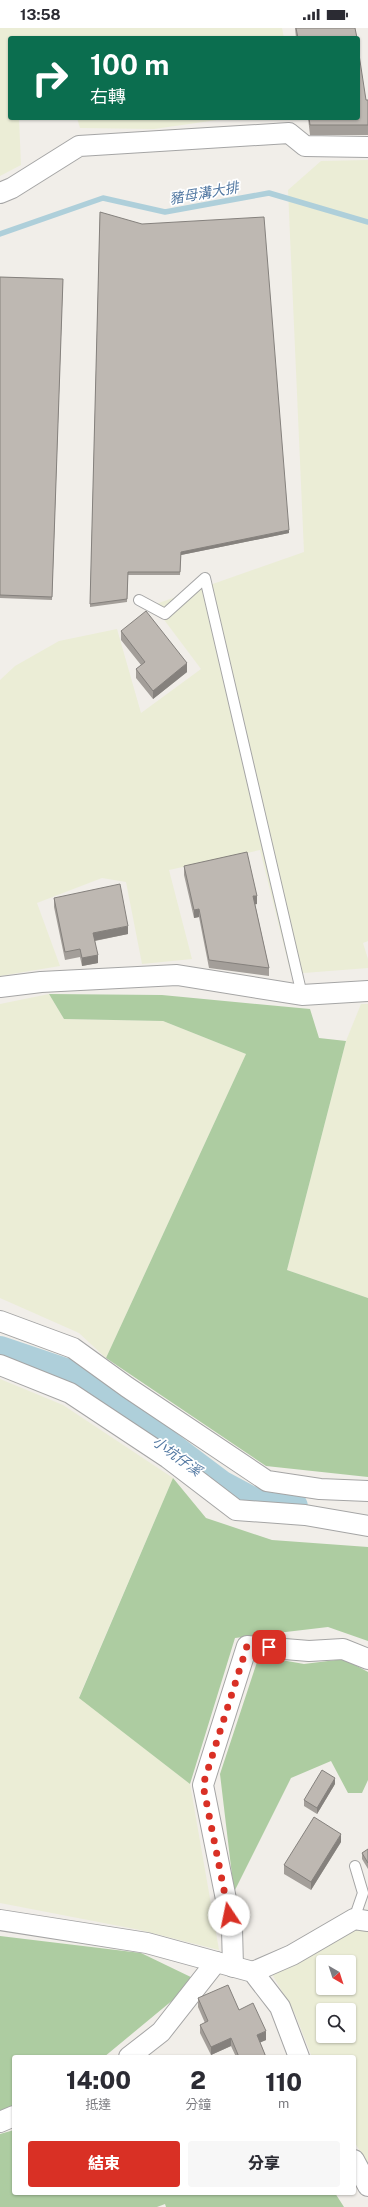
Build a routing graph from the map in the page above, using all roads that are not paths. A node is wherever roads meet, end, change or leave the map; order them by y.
1 (368, 147) edge
2 (0, 193) edge
3 (139, 600) dead end
4 (0, 988) edge
5 (368, 991) edge
6 (302, 995) junction
7 (0, 1321) edge
8 (0, 1365) edge
9 (368, 1491) edge
10 (368, 1526) edge
11 (368, 1659) edge
12 (355, 1866) dead end
13 (0, 1920) edge
14 (361, 1920) edge
15 (225, 1964) junction
16 (253, 1972) junction
17 (132, 2055) edge
18 (298, 2055) edge
19 (12, 2117) edge
20 (0, 2122) edge
21 (356, 2164) edge
22 (368, 2186) edge

1 - 2 street
3 - 6 lane
4 - 6 street
5 - 6 street
7 - 9 street
8 - 10 street
11 - 15 street
12 - 14 lane
13 - 15 street
14 - 16 street
15 - 16 street
15 - 17 street
16 - 18 street
19 - 20 street
21 - 22 street

